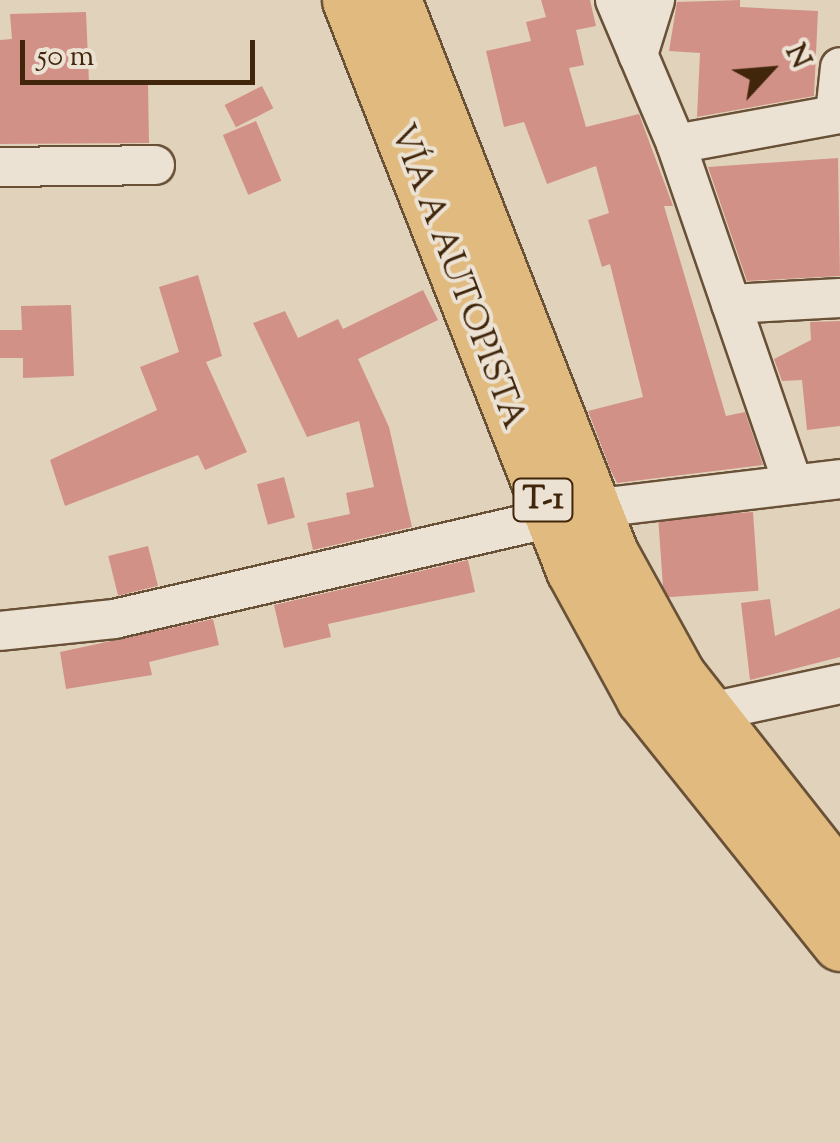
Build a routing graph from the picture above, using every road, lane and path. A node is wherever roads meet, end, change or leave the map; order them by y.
1 (350, 0) edge
2 (393, 0) edge
3 (615, 0) edge
4 (655, 0) edge
5 (638, 54) junction
6 (840, 66) edge
7 (838, 114) edge
8 (676, 144) junction
9 (155, 164) dead end
10 (0, 167) edge
11 (840, 298) edge
12 (731, 304) junction
13 (840, 480) edge
14 (793, 483) junction
15 (570, 514) junction
16 (0, 631) edge
17 (840, 684) edge
18 (705, 713) junction
19 (840, 882) edge
20 (840, 943) edge

1 - 15 highway, VÍA A AUTOPISTA / T-1
2 - 15 highway, VÍA A AUTOPISTA / T-1
3 - 5 street
4 - 5 street
5 - 8 street
6 - 7 street
7 - 8 street
8 - 12 street
9 - 10 street
11 - 12 street
12 - 14 street
13 - 14 street
14 - 15 street
15 - 16 street
15 - 18 highway, VÍA A AUTOPISTA / T-1
15 - 20 highway, VÍA A AUTOPISTA / T-1
17 - 18 street
18 - 19 highway, VÍA A AUTOPISTA / T-1

